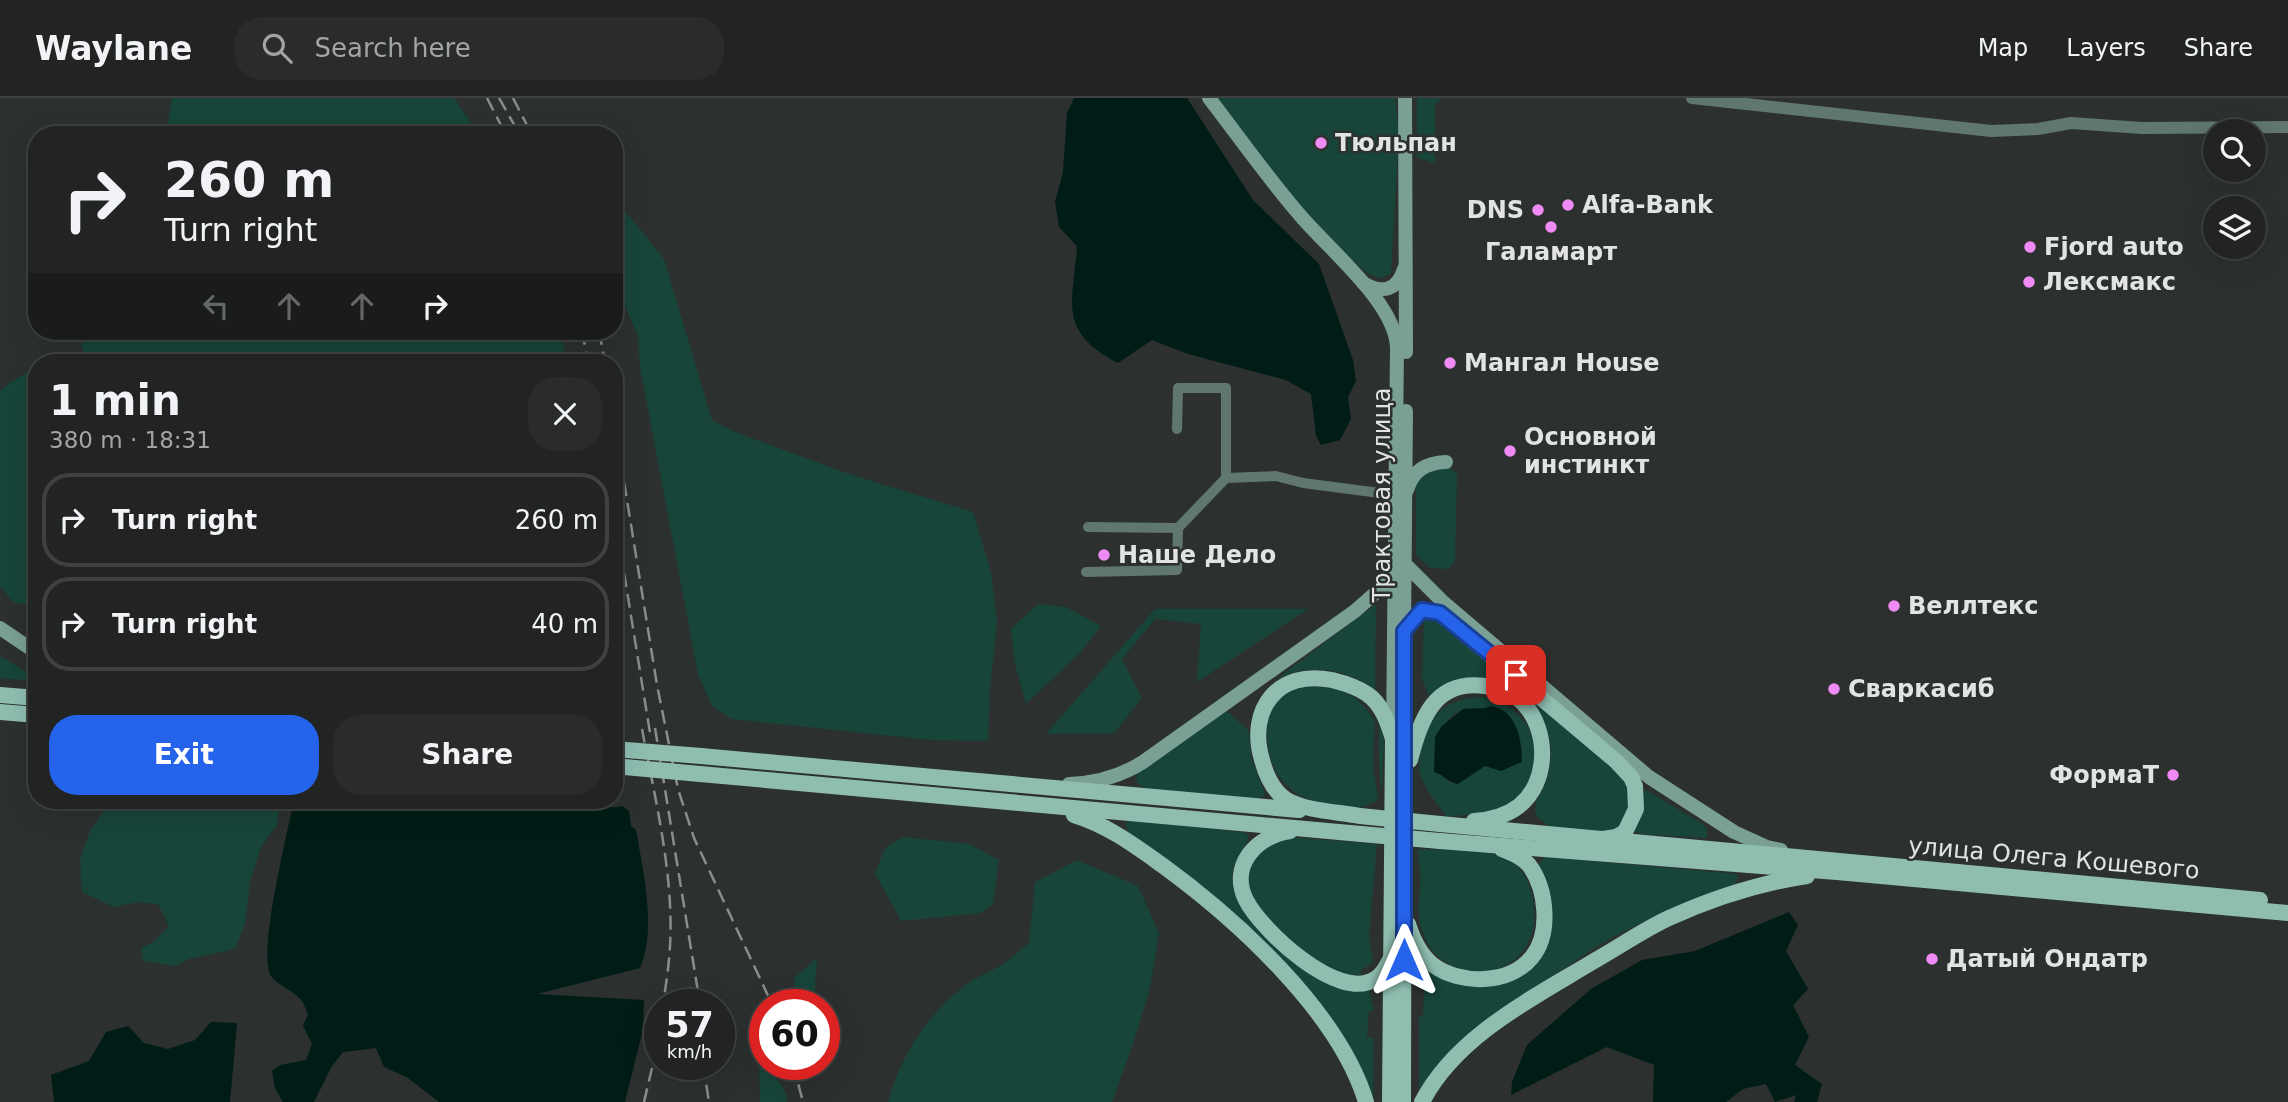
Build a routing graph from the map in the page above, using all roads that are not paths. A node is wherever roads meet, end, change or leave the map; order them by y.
1 (1209, 98) edge
2 (1405, 98) edge
3 (1692, 98) edge
4 (2288, 127) edge
5 (1405, 265) junction
6 (1362, 283) junction
7 (1177, 429) dead end
8 (1446, 462) dead end
9 (1226, 478) junction
10 (1400, 495) junction
11 (1088, 527) dead end
12 (1178, 528) junction
13 (1400, 566) junction
14 (1086, 572) dead end
15 (0, 628) edge
16 (1404, 631) junction
17 (28, 647) edge
18 (0, 695) edge
19 (28, 697) edge
20 (0, 712) edge
21 (28, 714) edge
22 (1393, 739) junction
23 (623, 750) edge
24 (623, 767) edge
25 (1011, 782) junction
26 (1404, 786) junction
27 (1009, 803) junction
28 (1360, 816) junction
29 (1440, 824) junction
30 (1361, 834) junction
31 (1603, 839) junction
32 (1490, 845) junction
33 (1816, 858) junction
34 (1837, 872) junction
35 (2288, 902) edge
36 (2288, 914) edge
37 (1405, 916) junction
38 (1392, 955) junction
39 (1366, 1102) edge
40 (1390, 1102) edge
41 (1403, 1102) edge
42 (1422, 1102) edge

1 - 6 main road
2 - 5 main road, Трактовая улица
3 - 4 street
5 - 6 main road
5 - 10 main road, Трактовая улица
6 - 10 main road, Трактовая улица
7 - 9 street
8 - 10 main road
9 - 10 street
9 - 12 street
10 - 13 main road, Трактовая улица
11 - 12 street
12 - 14 street
13 - 16 main road, Трактовая улица
13 - 22 main road, Трактовая улица
13 - 25 main road
13 - 33 main road
15 - 17 main road
16 - 26 main road, Трактовая улица
16 - 31 main road
18 - 19 main road
20 - 21 main road
22 - 28 main road
22 - 38 main road, Трактовая улица
23 - 25 main road, bridge
24 - 27 main road, bridge
25 - 28 main road
26 - 29 main road
26 - 37 main road, Трактовая улица
27 - 30 main road
27 - 39 main road
28 - 29 main road, bridge
29 - 31 main road, улица Олега Кошевого
30 - 32 main road, bridge
30 - 38 main road
31 - 33 main road, улица Олега Кошевого
32 - 34 main road
32 - 37 main road
33 - 35 main road, улица Олега Кошевого
34 - 36 main road, улица Олега Кошевого
34 - 42 main road
37 - 41 main road, Трактовая улица
38 - 40 main road, Трактовая улица

